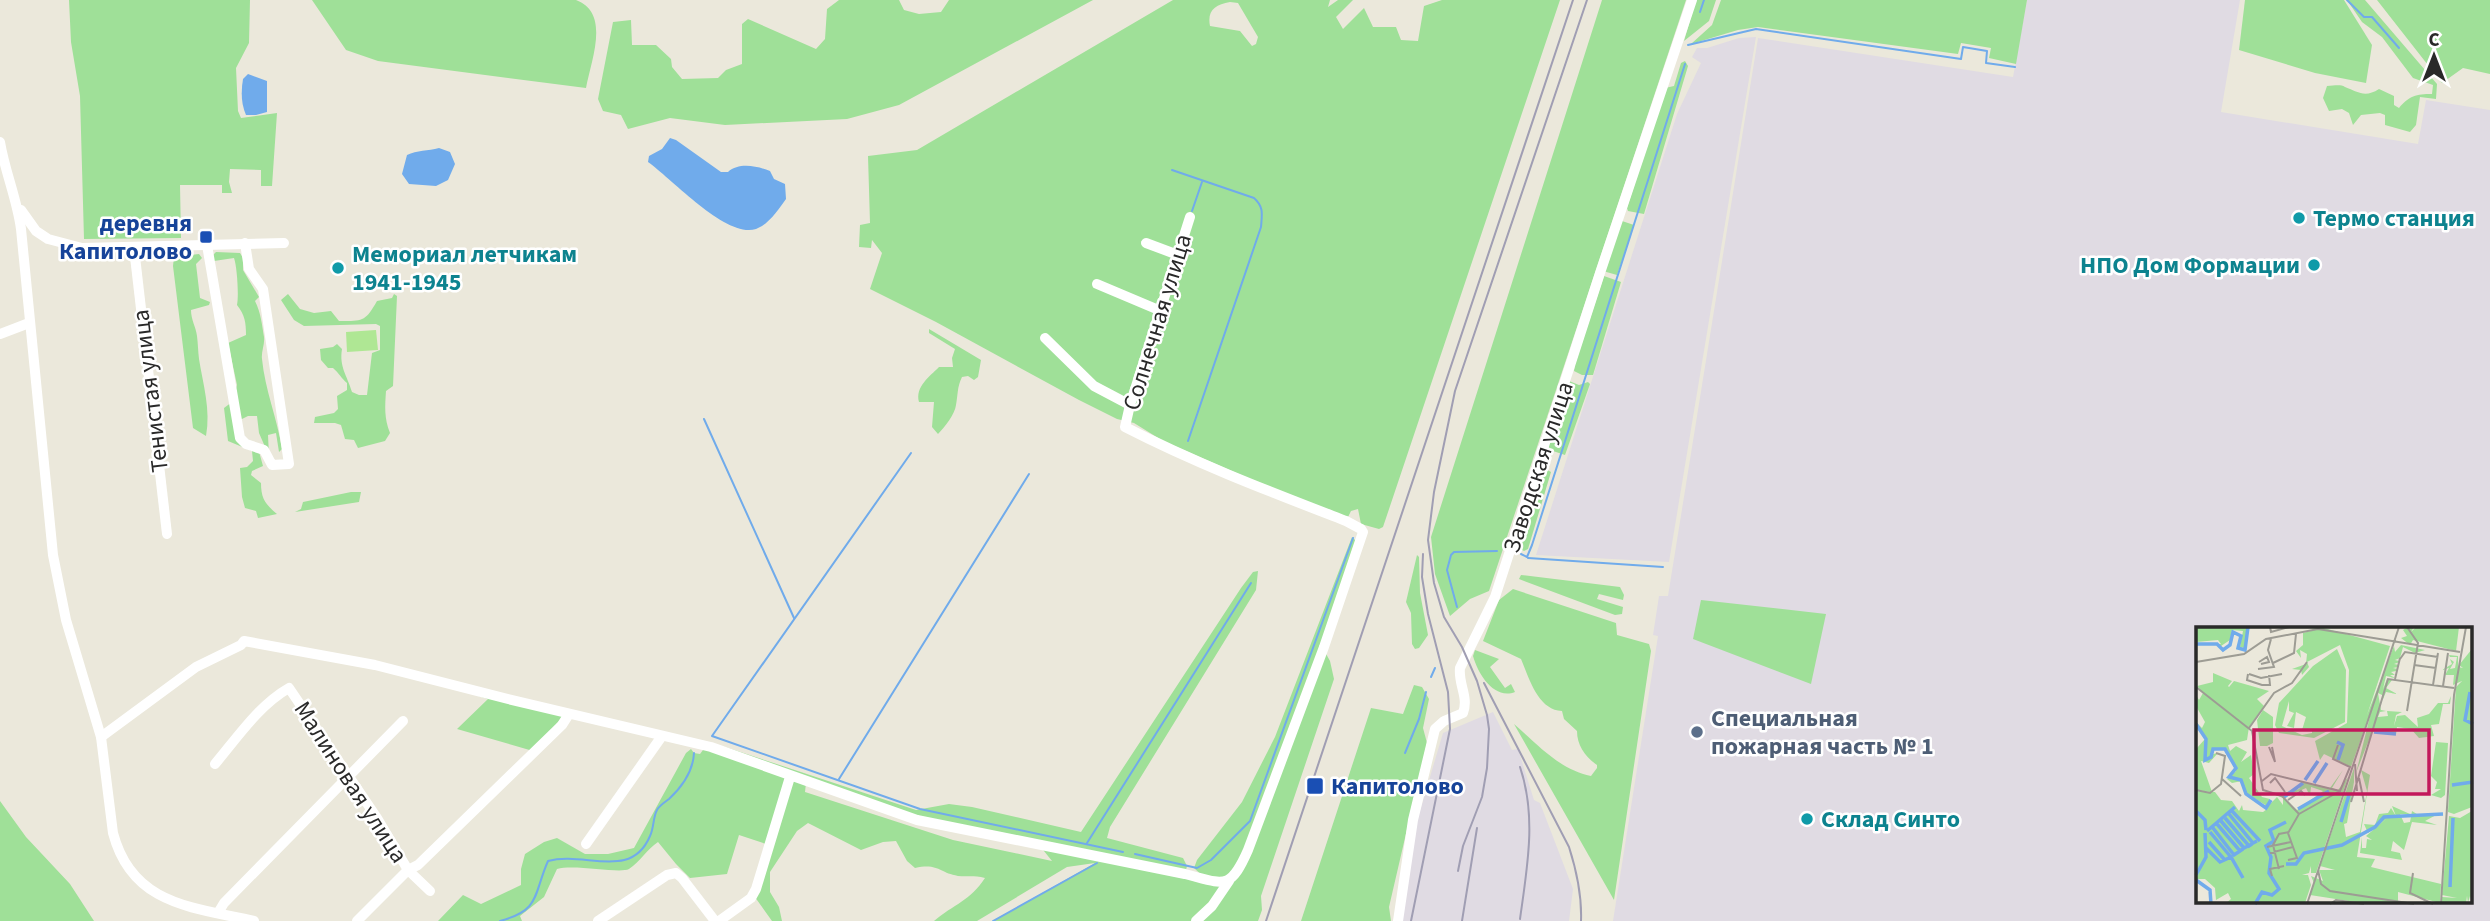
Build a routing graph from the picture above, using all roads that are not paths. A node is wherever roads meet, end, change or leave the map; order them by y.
1 (1692, 0) edge
2 (0, 142) edge
3 (17, 203) junction
4 (1190, 217) dead end
5 (245, 243) junction
6 (284, 243) dead end
7 (1146, 243) dead end
8 (207, 245) junction
9 (134, 248) junction
10 (1178, 255) junction
11 (1097, 284) dead end
12 (1161, 310) junction
13 (29, 323) junction
14 (0, 334) edge
15 (1045, 338) dead end
16 (1130, 404) junction
17 (167, 534) dead end
18 (569, 714) junction
19 (403, 721) dead end
20 (662, 736) junction
21 (101, 737) junction
22 (215, 764) dead end
23 (348, 775) junction
24 (790, 776) junction
25 (586, 844) dead end
26 (408, 870) junction
27 (1229, 881) junction
28 (430, 891) dead end
29 (218, 913) junction
30 (254, 921) edge
31 (357, 921) edge
32 (598, 921) edge
33 (717, 921) edge
34 (1196, 921) edge
35 (1398, 921) edge

1 - 35 street, Заводская улица
2 - 3 street
3 - 9 street
3 - 13 street
4 - 10 street, Солнечная улица
5 - 6 street
5 - 8 street
5 - 8 street
7 - 10 street
8 - 9 street
9 - 17 street, Тенистая улица
10 - 12 street, Солнечная улица
11 - 12 street
12 - 16 street, Солнечная улица
13 - 14 street
13 - 21 street
15 - 16 street
16 - 27 street, Солнечная улица
18 - 20 street
18 - 21 street
18 - 26 street
19 - 23 street
20 - 24 street
20 - 25 street
21 - 29 street
22 - 23 street, Малиновая улица
23 - 26 street, Малиновая улица
23 - 29 street
24 - 27 street
24 - 33 street
26 - 28 street, Малиновая улица
26 - 31 street
27 - 34 street
29 - 30 street
32 - 33 street

